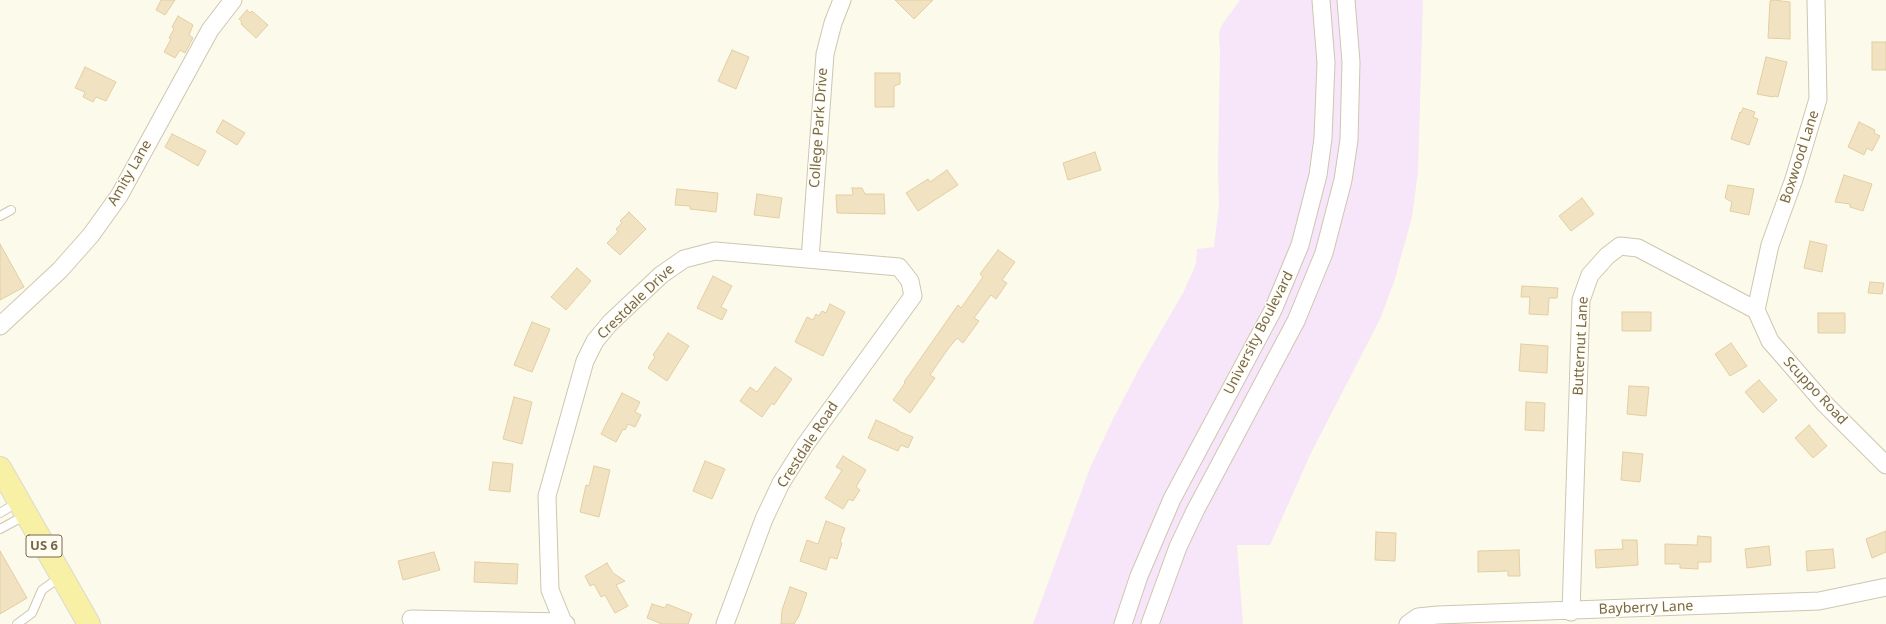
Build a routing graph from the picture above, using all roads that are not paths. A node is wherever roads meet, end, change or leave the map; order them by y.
1 (233, 0) edge
2 (842, 0) edge
3 (1321, 0) edge
4 (1346, 0) edge
5 (1816, 0) edge
6 (11, 210) dead end
7 (0, 216) edge
8 (810, 259) junction
9 (910, 281) joint
10 (1756, 310) junction
11 (0, 326) edge
12 (1886, 465) edge
13 (0, 468) edge
14 (23, 508) junction
15 (0, 513) edge
16 (0, 529) edge
17 (61, 576) junction
18 (1886, 587) edge
19 (1571, 612) junction
20 (410, 619) dead end
21 (1437, 620) edge
22 (87, 622) edge
23 (564, 623) edge
24 (16, 624) edge
25 (725, 624) edge
26 (1123, 624) edge
27 (1150, 624) edge
28 (1408, 624) edge

1 - 11 street, Amity Lane
2 - 8 street, College Park Drive
3 - 26 street, University Boulevard
4 - 27 street, University Boulevard
5 - 10 street, Boxwood Lane
6 - 7 lane
8 - 9 street, Crestdale Drive
8 - 23 street, Crestdale Drive
9 - 25 street, Crestdale Road
10 - 12 street, Scuppo Road
10 - 19 street, Butternut Lane
13 - 14 main road, US 6
14 - 15 lane
14 - 16 lane
14 - 17 main road, US 6
17 - 22 main road, US 6
17 - 24 lane
18 - 19 street, Bayberry Lane
19 - 21 street, Bayberry Lane
20 - 23 street, Crestdale Drive
21 - 28 street, Bayberry Lane

